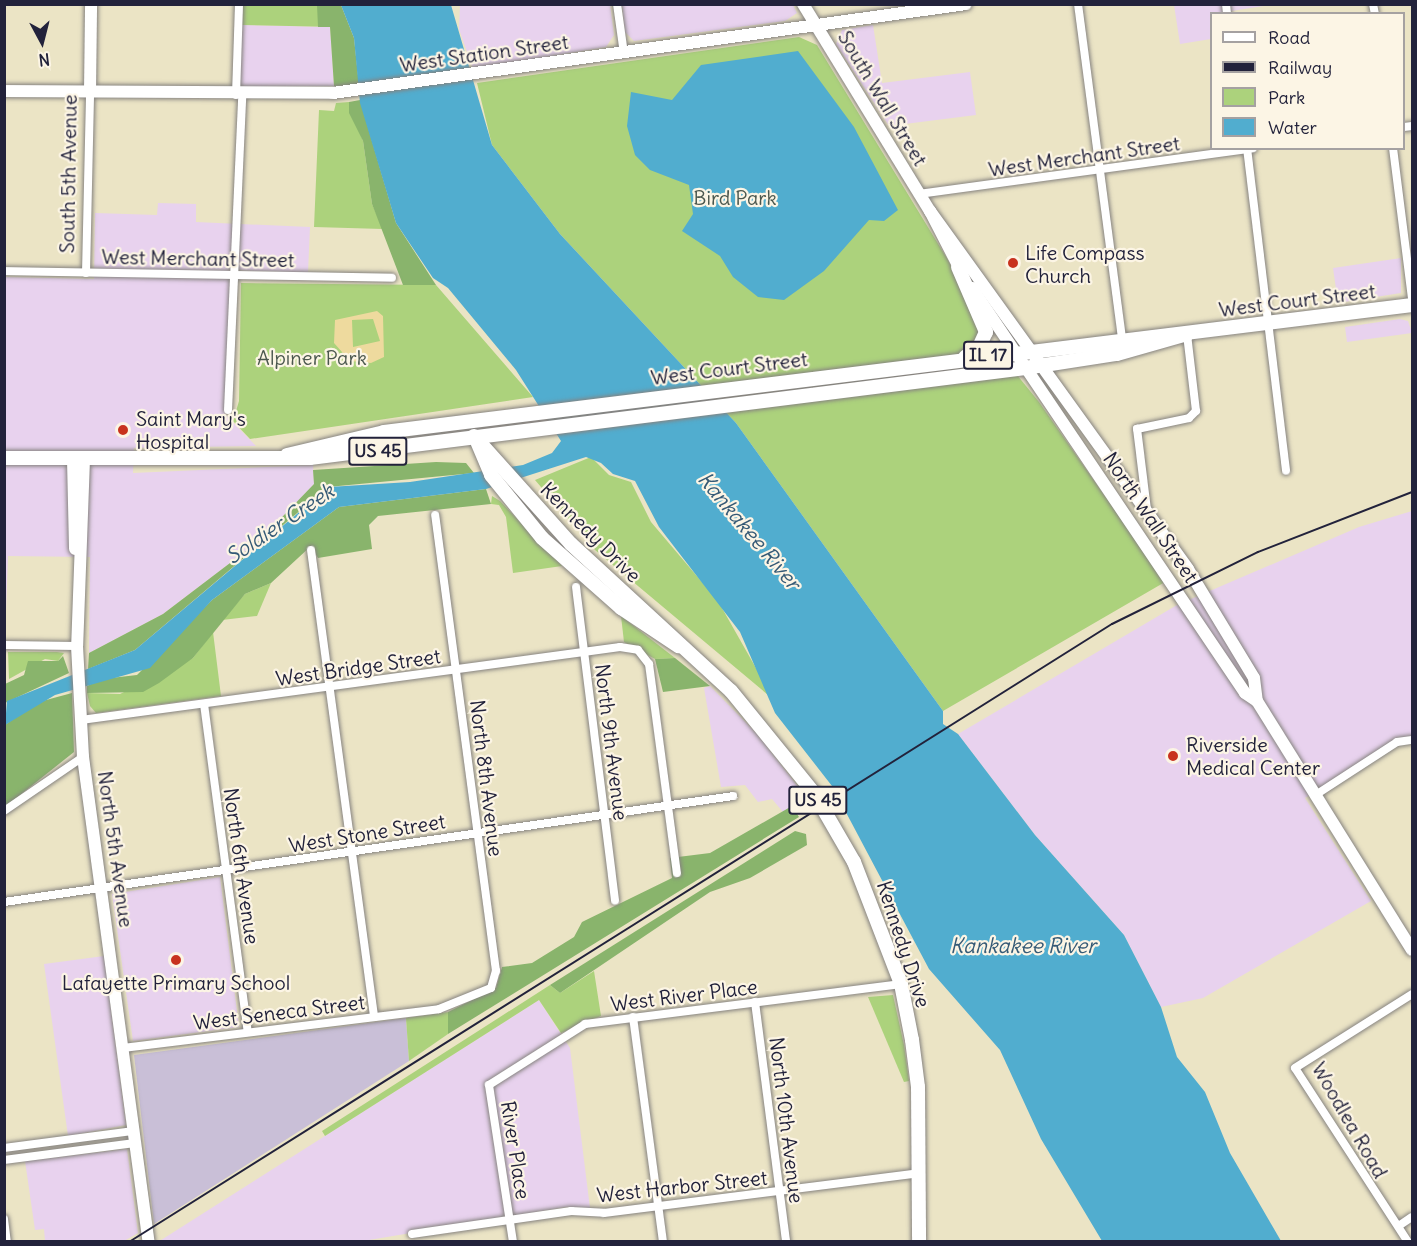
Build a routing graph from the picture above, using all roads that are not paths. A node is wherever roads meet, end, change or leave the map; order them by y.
1 (91, 4) edge
2 (239, 4) edge
3 (617, 4) edge
4 (803, 4) edge
5 (966, 4) edge
6 (1078, 4) edge
7 (931, 7) edge
8 (816, 24) junction
9 (624, 54) junction
10 (4, 90) edge
11 (90, 92) junction
12 (239, 96) junction
13 (1243, 150) edge
14 (1249, 150) edge
15 (1392, 150) edge
16 (1100, 172) junction
17 (919, 194) junction
18 (930, 211) junction
19 (958, 267) junction
20 (4, 271) edge
21 (86, 273) junction
22 (235, 275) junction
23 (392, 279) dead end
24 (1413, 300) edge
25 (1413, 305) edge
26 (1269, 324) junction
27 (1187, 334) junction
28 (1122, 338) junction
29 (1033, 350) junction
30 (1014, 352) junction
31 (963, 358) junction
32 (1044, 365) junction
33 (1025, 368) junction
34 (228, 410) dead end
35 (465, 422) junction
36 (476, 439) junction
37 (485, 454) junction
38 (4, 458) edge
39 (279, 458) junction
40 (79, 459) junction
41 (1286, 471) dead end
42 (1147, 511) junction
43 (435, 515) dead end
44 (311, 550) dead end
45 (576, 587) dead end
46 (4, 645) edge
47 (77, 646) junction
48 (683, 649) junction
49 (584, 652) junction
50 (456, 670) junction
51 (330, 687) junction
52 (1257, 701) junction
53 (204, 704) junction
54 (81, 720) junction
55 (1413, 740) edge
56 (83, 757) junction
57 (1317, 794) junction
58 (733, 796) dead end
59 (668, 808) junction
60 (4, 811) edge
61 (604, 817) junction
62 (477, 834) junction
63 (352, 853) junction
64 (226, 870) junction
65 (677, 873) dead end
66 (103, 886) junction
67 (615, 901) dead end
68 (4, 902) edge
69 (1413, 950) edge
70 (901, 984) junction
71 (1413, 994) edge
72 (755, 1002) junction
73 (439, 1009) joint
74 (374, 1017) junction
75 (633, 1017) junction
76 (248, 1032) junction
77 (123, 1047) junction
78 (489, 1085) joint
79 (134, 1137) junction
80 (5, 1148) edge
81 (4, 1160) edge
82 (920, 1173) junction
83 (780, 1193) junction
84 (659, 1206) junction
85 (1413, 1217) edge
86 (4, 1219) edge
87 (510, 1220) junction
88 (1400, 1225) junction
89 (412, 1234) dead end
90 (7, 1242) edge
91 (149, 1242) edge
92 (513, 1242) edge
93 (663, 1242) edge
94 (786, 1242) edge
95 (919, 1242) edge
96 (1408, 1242) edge

1 - 11 main road, South 5th Avenue
2 - 12 street
3 - 9 street
4 - 8 main road, South Wall Street
5 - 7 main road, West Station Street
6 - 16 street
7 - 8 main road, West Station Street
8 - 9 main road, West Station Street
8 - 17 main road, South Wall Street
9 - 12 main road, West Station Street
10 - 11 main road, West Station Street
11 - 12 main road, West Station Street
11 - 21 street, South 5th Avenue
12 - 22 street
13 - 16 street, West Merchant Street
14 - 26 street
15 - 24 street
16 - 17 street, West Merchant Street
16 - 28 street
17 - 18 main road, South Wall Street
18 - 19 main road, South Wall Street
18 - 29 main road, South Wall Street
19 - 30 main road, South Wall Street
19 - 31 main road
20 - 21 street, West Merchant Street
21 - 22 street, West Merchant Street
22 - 23 street, West Merchant Street
22 - 34 street
25 - 26 main road, West Court Street / IL 17
26 - 27 main road, West Court Street / IL 17
26 - 41 street
27 - 28 main road, West Court Street / IL 17
27 - 32 main road, West Court Street / IL 17
27 - 42 street
28 - 29 main road, West Court Street / IL 17
29 - 30 main road, West Court Street / IL 17
29 - 32 main road, North Wall Street
30 - 31 main road, West Court Street / IL 17
30 - 33 main road, North Wall Street
31 - 35 main road, West Court Street / IL 17
32 - 33 main road, West Court Street / IL 17
32 - 42 main road, North Wall Street
33 - 36 main road, West Court Street / IL 17
33 - 52 main road, North Wall Street
35 - 36 main road, Kennedy Drive / US 45
35 - 39 main road, West Court Street / US 45
36 - 37 main road, Kennedy Drive / US 45
36 - 39 main road, West Court Street / US 45
37 - 48 main road, Kennedy Drive / US 45
37 - 48 main road, Kennedy Drive / US 45
38 - 40 main road, West Court Street / US 45
39 - 40 main road, West Court Street / US 45
40 - 47 main road, North 5th Avenue
42 - 52 main road, North Wall Street
43 - 50 street, North 8th Avenue
44 - 51 street
45 - 49 street, North 9th Avenue
46 - 47 street
47 - 54 main road, North 5th Avenue
48 - 70 main road, Kennedy Drive / US 45
49 - 50 street, West Bridge Street
49 - 59 street, West Bridge Street
49 - 61 street, North 9th Avenue
50 - 51 street, West Bridge Street
50 - 62 street, North 8th Avenue
51 - 53 street, West Bridge Street
51 - 63 street
52 - 57 main road, North Wall Street
53 - 54 street, West Bridge Street
53 - 64 street, North 6th Avenue
54 - 56 main road, North 5th Avenue
55 - 57 street
56 - 60 street
56 - 66 main road, North 5th Avenue
57 - 69 main road, North Wall Street
58 - 59 street, West Stone Street
59 - 61 street, West Stone Street
59 - 65 street
61 - 62 street, West Stone Street
61 - 67 street, North 9th Avenue
62 - 63 street, West Stone Street
62 - 73 street, North 8th Avenue
63 - 64 street, West Stone Street
63 - 74 street
64 - 66 street, West Stone Street
64 - 76 street, North 6th Avenue
66 - 68 street, West Stone Street
66 - 77 main road, North 5th Avenue
70 - 72 street, West River Place
70 - 82 main road, Kennedy Drive / US 45
71 - 88 street, Woodlea Road
72 - 75 street, West River Place
72 - 83 street, North 10th Avenue
73 - 74 street, West Seneca Street
74 - 76 street, West Seneca Street
75 - 78 street, West River Place
75 - 84 street
76 - 77 street, West Seneca Street
77 - 79 main road, North 5th Avenue
78 - 87 street, River Place
79 - 80 street
79 - 81 street
79 - 91 main road, North 5th Avenue
82 - 83 street, West Harbor Street
82 - 95 main road, Kennedy Drive / US 45
83 - 84 street, West Harbor Street
83 - 94 street, North 10th Avenue
84 - 87 street, West Harbor Street
84 - 93 street
85 - 88 street
86 - 90 street
87 - 89 street, West Harbor Street
87 - 92 street, River Place
88 - 96 street, Woodlea Road

